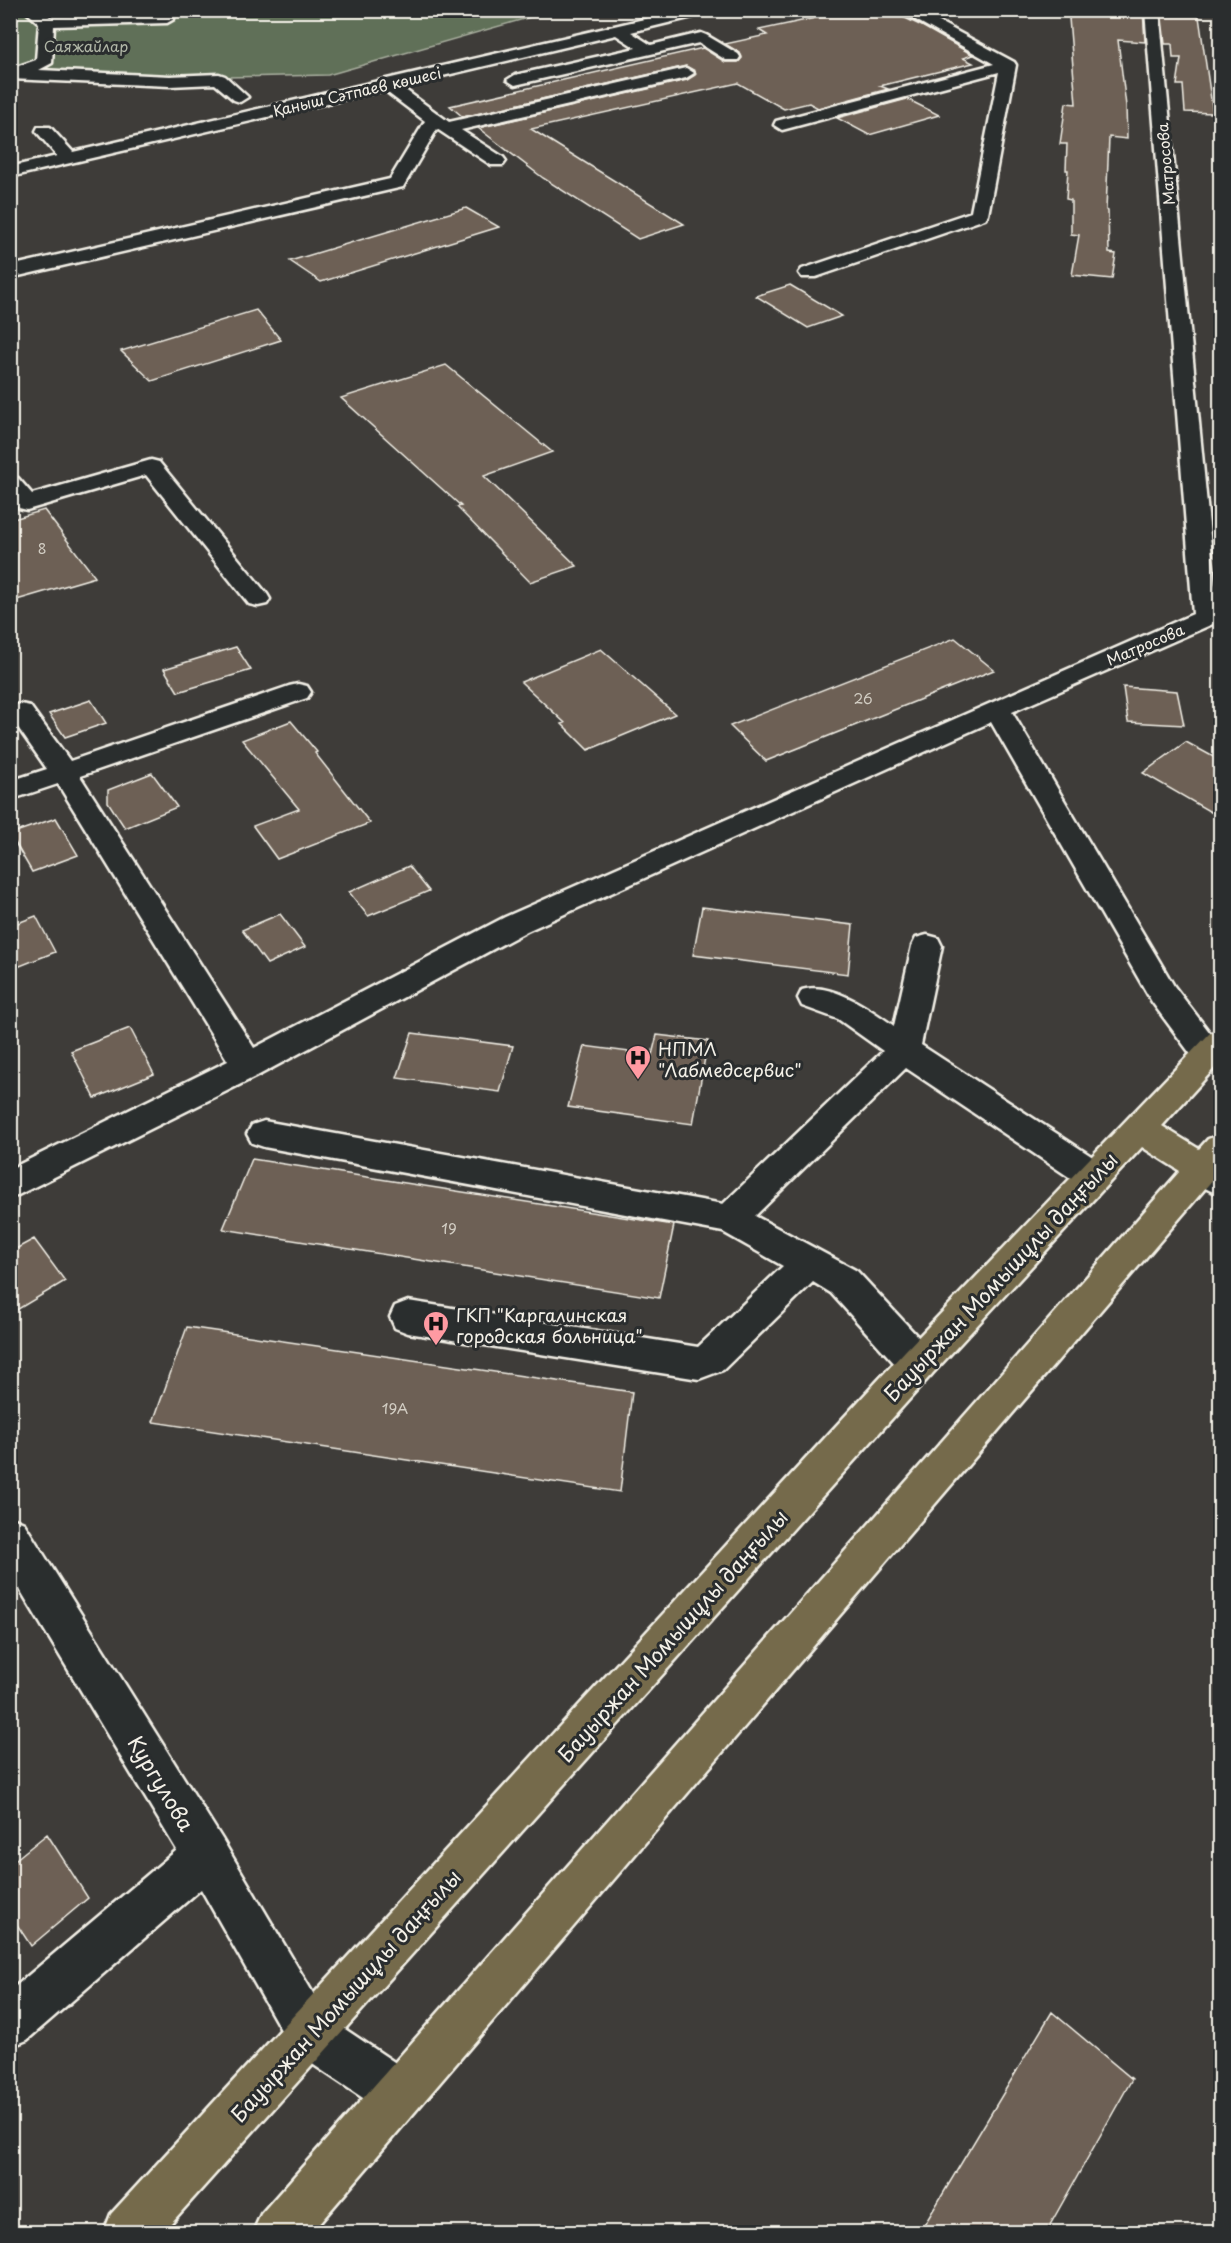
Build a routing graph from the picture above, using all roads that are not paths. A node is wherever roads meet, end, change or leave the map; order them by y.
1 (31, 10) edge
2 (704, 10) edge
3 (1152, 10) edge
4 (937, 13) dead end
5 (911, 14) edge
6 (167, 19) dead end
7 (47, 21) junction
8 (618, 30) junction
9 (649, 50) junction
10 (732, 57) dead end
11 (486, 61) junction
12 (600, 61) junction
13 (44, 63) junction
14 (1008, 64) junction
15 (686, 73) dead end
16 (13, 74) edge
17 (64, 76) junction
18 (515, 80) junction
19 (387, 84) junction
20 (637, 84) junction
21 (240, 97) junction
22 (220, 101) dead end
23 (552, 104) junction
24 (261, 114) junction
25 (440, 124) junction
26 (782, 125) dead end
27 (44, 132) dead end
28 (69, 158) junction
29 (496, 161) dead end
30 (10, 172) edge
31 (10, 272) edge
32 (809, 273) dead end
33 (10, 483) edge
34 (1209, 530) edge
35 (258, 599) dead end
36 (298, 692) dead end
37 (997, 708) junction
38 (21, 712) dead end
39 (65, 774) junction
40 (10, 791) edge
41 (927, 946) dead end
42 (813, 998) dead end
43 (1215, 1049) edge
44 (904, 1050) junction
45 (248, 1066) junction
46 (1139, 1128) junction
47 (264, 1134) dead end
48 (1214, 1165) edge
49 (1093, 1175) junction
50 (10, 1185) edge
51 (729, 1219) junction
52 (809, 1263) junction
53 (408, 1317) dead end
54 (918, 1363) junction
55 (10, 1536) edge
56 (206, 1855) junction
57 (10, 2023) edge
58 (310, 2034) junction
59 (398, 2093) junction
60 (129, 2232) edge
61 (279, 2232) edge

1 - 7 street
2 - 8 street, Қаныш Сәтпаев көшесі
3 - 34 street, Матросова
4 - 5 street
5 - 14 street
6 - 7 street
7 - 13 street
8 - 9 street
8 - 11 street, Қаныш Сәтпаев көшесі
9 - 10 street
9 - 12 street
11 - 18 street
11 - 19 street, Қаныш Сәтпаев көшесі
12 - 18 street
12 - 20 street
13 - 16 street
13 - 17 street
14 - 26 street
14 - 32 street
15 - 20 street
16 - 17 street
17 - 21 street
18 - 23 street
19 - 24 street, Қаныш Сәтпаев көшесі
19 - 25 street
20 - 23 street
21 - 22 street
21 - 24 street
23 - 25 street
24 - 28 street, Қаныш Сәтпаев көшесі
25 - 29 street
25 - 31 street
27 - 28 street
28 - 30 street, Қаныш Сәтпаев көшесі
33 - 35 street
34 - 37 street, Матросова
36 - 39 street
37 - 43 street
37 - 45 street
38 - 39 street
39 - 40 street
39 - 45 street
41 - 44 street
42 - 44 street
43 - 46 main road, Бауыржан Момышұлы даңғылы
44 - 49 street
44 - 51 street
45 - 50 street
46 - 48 main road
46 - 49 main road, Бауыржан Момышұлы даңғылы
47 - 51 street
48 - 59 main road
49 - 54 main road, Бауыржан Момышұлы даңғылы
51 - 52 street
52 - 53 street
52 - 54 street
54 - 58 main road, Бауыржан Момышұлы даңғылы
55 - 56 street, Кургулова
56 - 57 street
56 - 58 street, Кургулова
58 - 59 street
58 - 60 main road, Бауыржан Момышұлы даңғылы
59 - 61 main road

